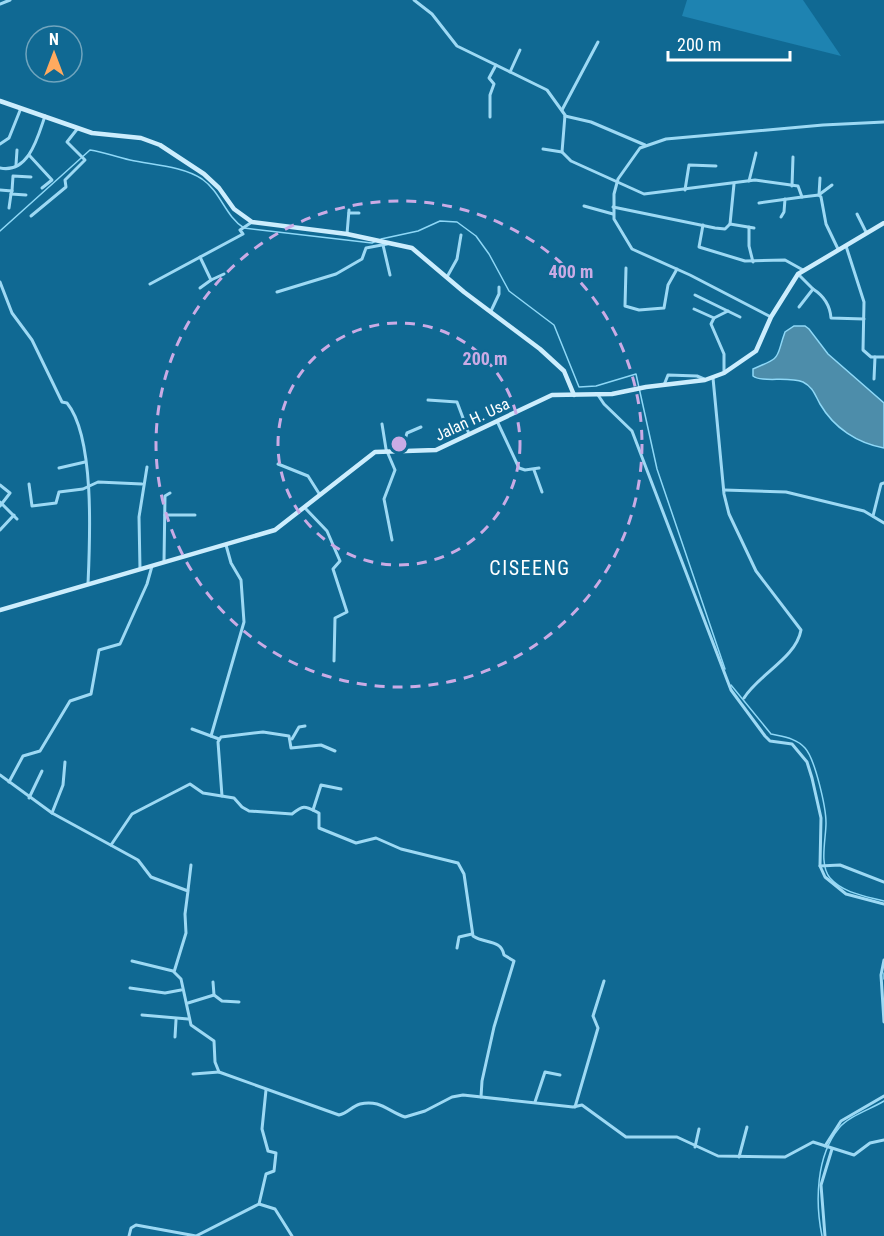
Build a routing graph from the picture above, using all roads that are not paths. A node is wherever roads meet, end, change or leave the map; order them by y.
1 (10, 0) edge
2 (414, 0) edge
3 (0, 4) edge
4 (598, 42) dead end
5 (520, 50) dead end
6 (496, 65) junction
7 (510, 72) junction
8 (0, 101) edge
9 (22, 107) junction
10 (562, 110) junction
11 (45, 116) junction
12 (565, 116) junction
13 (490, 117) dead end
14 (884, 122) edge
15 (78, 128) junction
16 (0, 144) edge
17 (645, 145) junction
18 (543, 149) dead end
19 (17, 150) dead end
20 (562, 152) junction
21 (756, 153) dead end
22 (29, 155) junction
23 (793, 157) dead end
24 (16, 165) junction
25 (716, 166) dead end
26 (0, 168) edge
27 (31, 177) dead end
28 (820, 178) dead end
29 (749, 181) junction
30 (616, 182) junction
31 (734, 184) junction
32 (832, 185) dead end
33 (792, 186) junction
34 (42, 188) dead end
35 (0, 190) edge
36 (685, 190) junction
37 (11, 193) junction
38 (26, 195) dead end
39 (819, 195) junction
40 (802, 197) junction
41 (784, 199) junction
42 (759, 203) dead end
43 (584, 206) dead end
44 (613, 207) junction
45 (9, 208) dead end
46 (359, 213) dead end
47 (613, 214) junction
48 (857, 214) dead end
49 (31, 216) dead end
50 (781, 217) dead end
51 (252, 222) junction
52 (884, 223) edge
53 (730, 224) junction
54 (703, 225) junction
55 (866, 232) junction
56 (347, 234) junction
57 (461, 235) dead end
58 (384, 244) junction
59 (845, 245) junction
60 (838, 249) junction
61 (200, 258) junction
62 (753, 262) junction
63 (626, 268) dead end
64 (677, 269) junction
65 (803, 270) junction
66 (224, 274) dead end
67 (798, 274) junction
68 (390, 275) dead end
69 (447, 278) junction
70 (212, 280) junction
71 (0, 282) edge
72 (150, 284) dead end
73 (499, 287) dead end
74 (200, 288) dead end
75 (813, 289) junction
76 (277, 292) dead end
77 (695, 296) dead end
78 (799, 307) dead end
79 (694, 309) dead end
80 (491, 311) junction
81 (728, 311) junction
82 (740, 317) dead end
83 (771, 317) junction
84 (714, 318) junction
85 (864, 319) junction
86 (875, 357) junction
87 (884, 357) edge
88 (724, 373) junction
89 (713, 378) junction
90 (874, 378) dead end
91 (705, 380) junction
92 (664, 385) junction
93 (574, 395) junction
94 (598, 395) junction
95 (428, 400) dead end
96 (497, 421) junction
97 (382, 424) dead end
98 (421, 427) dead end
99 (469, 435) junction
100 (386, 449) junction
101 (402, 449) junction
102 (85, 462) junction
103 (278, 464) dead end
104 (147, 467) dead end
105 (59, 468) dead end
106 (539, 468) dead end
107 (534, 470) junction
108 (884, 483) edge
109 (29, 484) dead end
110 (142, 484) junction
111 (0, 485) edge
112 (88, 487) junction
113 (723, 490) junction
114 (542, 492) dead end
115 (170, 493) dead end
116 (321, 495) junction
117 (1, 504) edge
118 (305, 508) junction
119 (195, 514) dead end
120 (14, 515) junction
121 (165, 515) junction
122 (873, 516) junction
123 (17, 519) dead end
124 (884, 523) edge
125 (0, 530) edge
126 (392, 540) dead end
127 (226, 545) junction
128 (164, 562) junction
129 (152, 566) junction
130 (140, 569) junction
131 (88, 584) junction
132 (0, 610) edge
133 (334, 660) dead end
134 (744, 698) dead end
135 (305, 726) dead end
136 (192, 729) dead end
137 (211, 736) junction
138 (219, 739) junction
139 (292, 739) junction
140 (335, 752) dead end
141 (65, 762) dead end
142 (42, 771) dead end
143 (0, 776) edge
144 (9, 782) junction
145 (340, 789) dead end
146 (222, 796) junction
147 (28, 798) junction
148 (313, 810) junction
149 (52, 813) junction
150 (111, 845) junction
151 (191, 865) dead end
152 (820, 866) junction
153 (884, 882) edge
154 (188, 891) junction
155 (884, 904) edge
156 (472, 934) junction
157 (457, 948) dead end
158 (884, 960) edge
159 (132, 961) dead end
160 (174, 972) junction
161 (604, 981) dead end
162 (213, 982) dead end
163 (130, 988) dead end
164 (182, 989) junction
165 (214, 995) junction
166 (239, 1002) dead end
167 (188, 1003) junction
168 (142, 1015) dead end
169 (188, 1019) junction
170 (176, 1020) junction
171 (884, 1022) edge
172 (175, 1037) dead end
173 (219, 1072) junction
174 (193, 1074) dead end
175 (560, 1075) dead end
176 (266, 1090) junction
177 (884, 1096) edge
178 (481, 1097) junction
179 (535, 1102) junction
180 (574, 1107) junction
181 (747, 1127) dead end
182 (699, 1129) dead end
183 (884, 1140) edge
184 (825, 1146) junction
185 (695, 1147) junction
186 (832, 1149) junction
187 (740, 1156) junction
188 (259, 1204) junction
189 (129, 1236) edge
190 (292, 1236) edge
191 (825, 1236) edge

1 - 3 street
2 - 6 street
4 - 10 street
5 - 7 street
6 - 7 street
6 - 13 street
7 - 10 street
8 - 9 street
9 - 11 street
9 - 16 street
10 - 12 street
11 - 15 street
11 - 22 street
12 - 17 street
12 - 20 street
14 - 17 street
15 - 49 street
15 - 51 street
17 - 30 street
18 - 20 street
19 - 24 street
20 - 30 street
21 - 29 street
22 - 24 street
22 - 34 street
23 - 33 street
24 - 26 street
25 - 36 street
27 - 37 street
28 - 39 street
29 - 31 street
29 - 33 street
30 - 36 street
30 - 44 street
31 - 36 street
31 - 53 street
32 - 39 street
33 - 40 street
35 - 37 street
37 - 38 street
37 - 45 street
39 - 40 street
39 - 60 street
40 - 41 street
41 - 42 street
41 - 50 street
43 - 47 street
44 - 47 street
44 - 54 street
46 - 56 street
47 - 64 street
48 - 55 street
51 - 56 street
51 - 61 street
52 - 55 street, Jalan H. Usa
53 - 54 street
53 - 62 street
54 - 62 street
55 - 59 street, Jalan H. Usa
56 - 58 street
57 - 69 street
58 - 68 street
58 - 69 street
58 - 76 street
59 - 60 street, Jalan H. Usa
59 - 85 street
60 - 65 street, Jalan H. Usa
61 - 70 street
61 - 72 street
62 - 65 street
63 - 64 street
64 - 83 street
65 - 67 street, Jalan H. Usa
66 - 70 street
67 - 75 street
67 - 83 street, Jalan H. Usa
69 - 80 street
70 - 74 street
71 - 102 street
73 - 80 street
75 - 78 street
75 - 85 street
77 - 81 street
79 - 84 street
80 - 93 street
81 - 82 street
81 - 84 street
83 - 88 street, Jalan H. Usa
84 - 88 street
85 - 86 street
86 - 87 street
86 - 90 street
88 - 89 street, Jalan H. Usa
89 - 91 street, Jalan H. Usa
89 - 113 street
91 - 92 street, Jalan H. Usa
91 - 92 street
92 - 94 street, Jalan H. Usa
93 - 94 street, Jalan H. Usa
93 - 96 street, Jalan H. Usa
94 - 152 street
95 - 99 street
96 - 99 street, Jalan H. Usa
96 - 107 street
97 - 100 street
98 - 101 street
99 - 101 street, Jalan H. Usa
100 - 101 street, Jalan H. Usa
100 - 116 street, Jalan H. Usa
100 - 126 street
102 - 105 street
102 - 112 street
103 - 116 street
104 - 110 street
106 - 107 street
107 - 114 street
108 - 122 street
109 - 112 street
110 - 112 street
110 - 130 street
111 - 117 street
112 - 131 street
113 - 122 street
113 - 134 street
115 - 121 street
116 - 118 street, Jalan H. Usa
117 - 120 street
118 - 127 street, Jalan H. Usa
118 - 133 street
119 - 121 street
120 - 123 street
120 - 125 street
121 - 128 street
122 - 124 street
127 - 128 street, Jalan H. Usa
127 - 137 street
128 - 129 street, Jalan H. Usa
129 - 130 street, Jalan H. Usa
129 - 144 street
130 - 131 street, Jalan H. Usa
131 - 132 street, Jalan H. Usa
135 - 139 street
136 - 137 street
137 - 138 street
138 - 139 street
138 - 146 street
139 - 140 street
141 - 149 street
142 - 147 street
143 - 144 street
144 - 147 street
145 - 148 street
146 - 148 street
146 - 150 street
147 - 149 street
148 - 156 street
149 - 150 street
150 - 154 street
151 - 154 street
152 - 153 street
152 - 155 street
154 - 160 street
156 - 157 street
156 - 178 street
158 - 171 street
159 - 160 street
160 - 164 street
161 - 180 street
162 - 165 street
163 - 164 street
164 - 167 street
165 - 166 street
165 - 167 street
167 - 169 street
168 - 170 street
169 - 170 street
169 - 173 street
170 - 172 street
173 - 174 street
173 - 176 street
175 - 179 street
176 - 178 street
176 - 188 street
177 - 184 street
178 - 179 street
179 - 180 street
180 - 185 street
181 - 187 street
182 - 185 street
183 - 186 street
184 - 186 street
184 - 187 street
185 - 187 street
186 - 191 street
188 - 189 street
188 - 190 street

